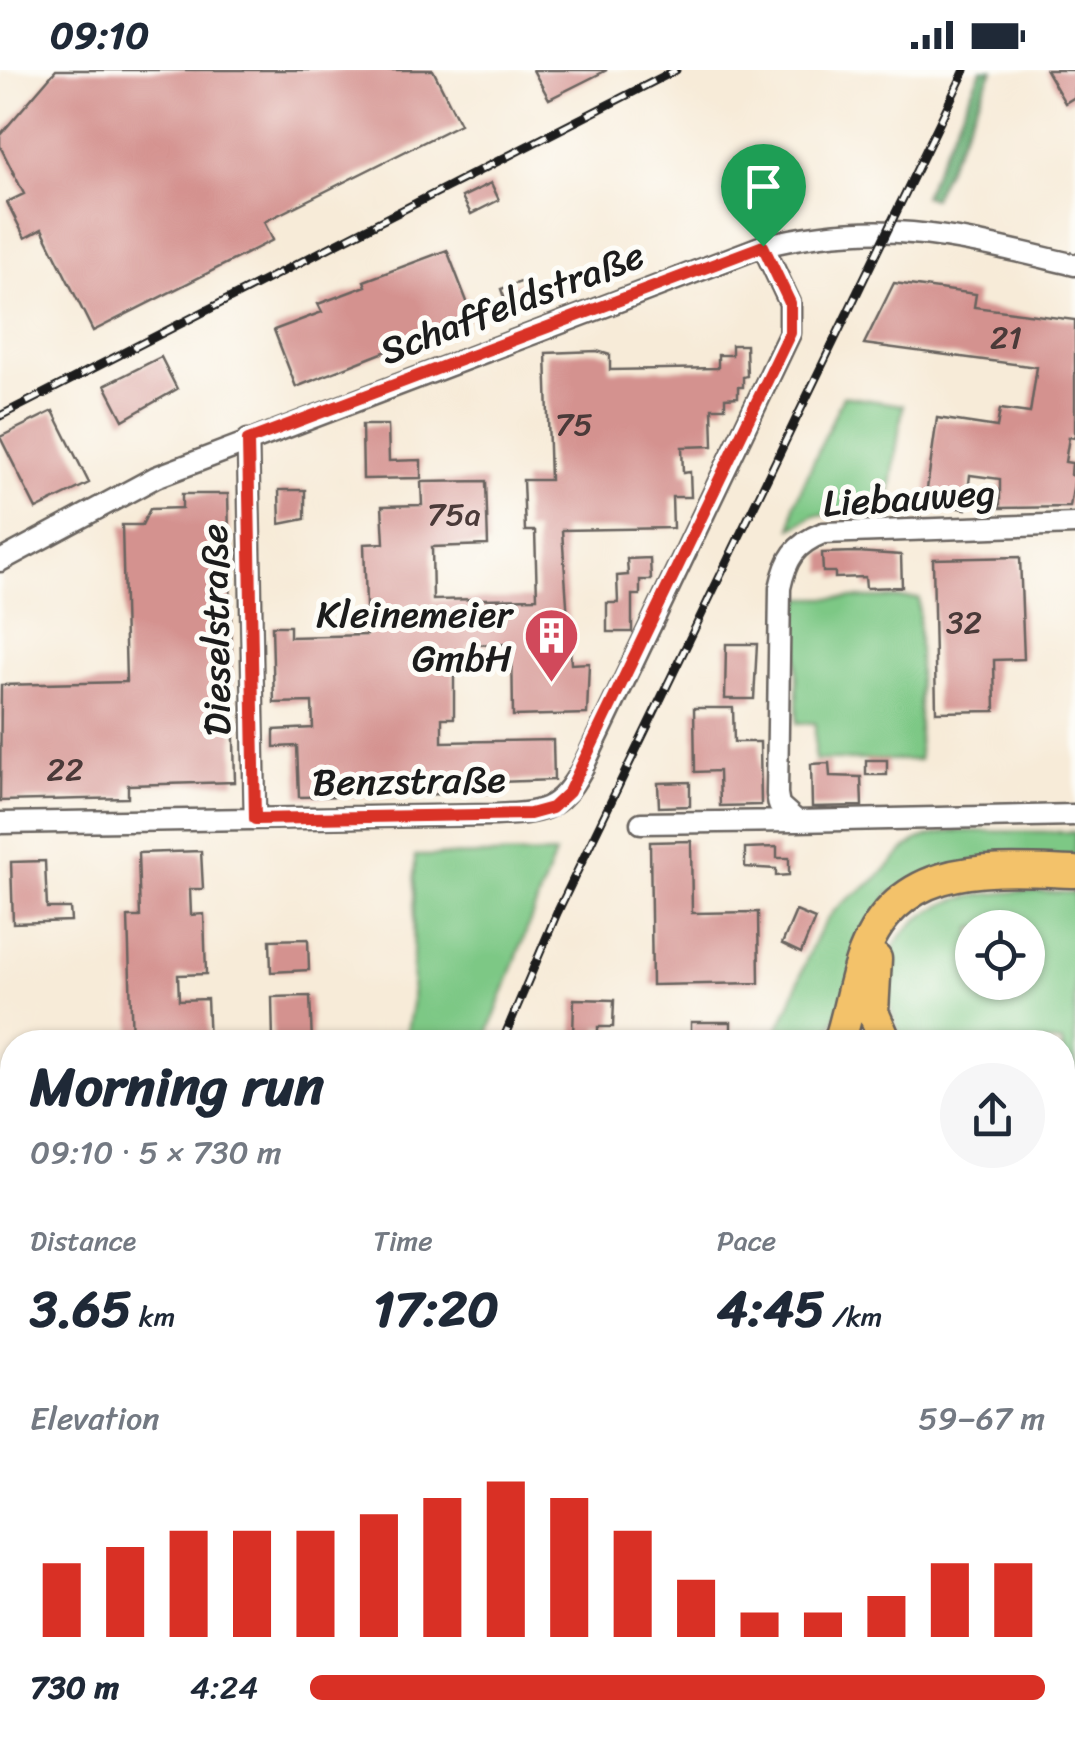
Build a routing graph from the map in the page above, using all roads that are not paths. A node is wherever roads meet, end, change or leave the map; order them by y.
1 (763, 246) junction
2 (1075, 265) edge
3 (248, 440) junction
4 (1075, 524) edge
5 (0, 561) edge
6 (1075, 815) edge
7 (255, 819) junction
8 (796, 820) junction
9 (0, 823) edge
10 (641, 823) dead end
11 (1075, 872) edge
12 (1075, 886) edge
13 (842, 1030) edge
14 (881, 1030) edge

1 - 2 street, Schaffeldstraße
1 - 3 street, Schaffeldstraße
1 - 7 street, Benzstraße
3 - 5 street, Schaffeldstraße
3 - 7 street, Dieselstraße
4 - 8 street, Liebauweg
6 - 8 street
7 - 9 street, Benzstraße
8 - 10 street
11 - 13 highway
12 - 14 highway

